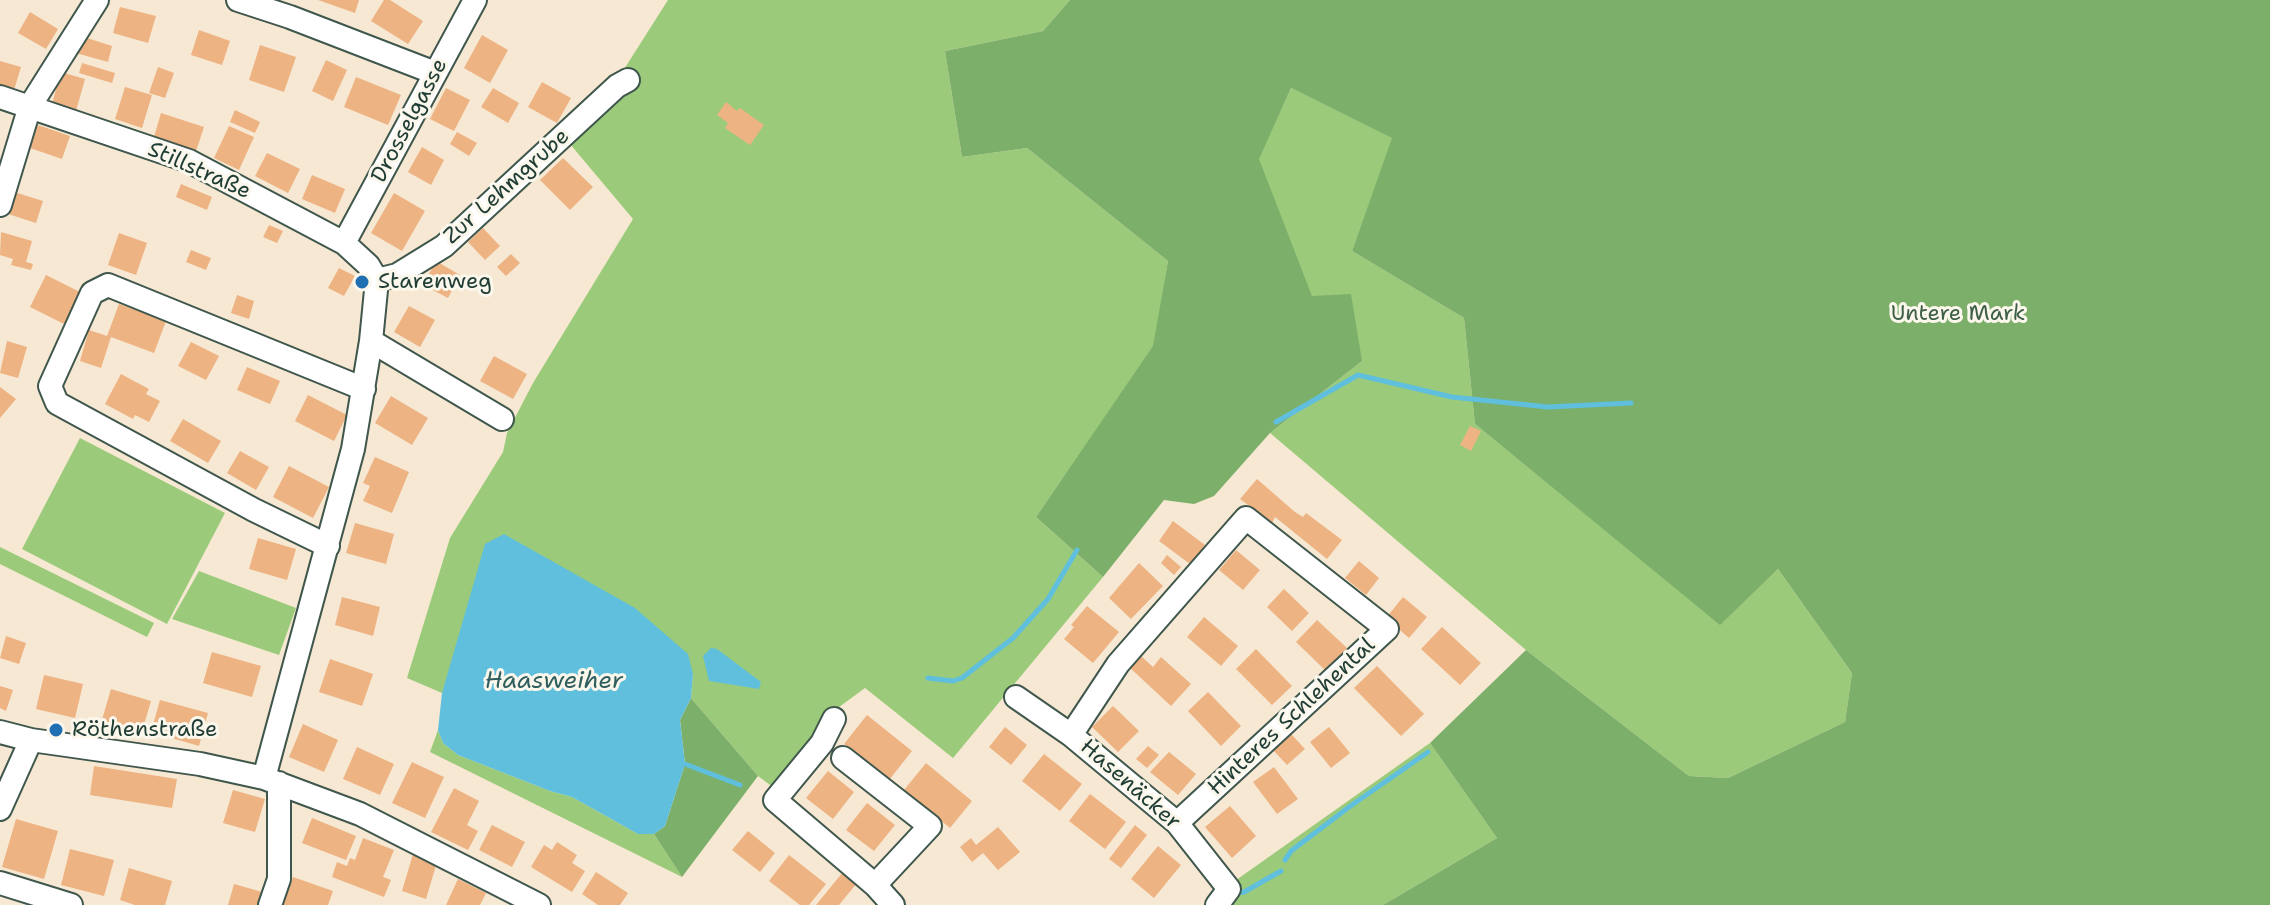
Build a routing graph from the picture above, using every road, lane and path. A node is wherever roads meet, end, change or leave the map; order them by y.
1 (97, 0) edge
2 (238, 0) edge
3 (475, 0) edge
4 (435, 73) junction
5 (628, 80) dead end
6 (0, 97) edge
7 (30, 106) junction
8 (0, 205) edge
9 (344, 243) junction
10 (377, 280) junction
11 (371, 341) junction
12 (364, 389) junction
13 (502, 419) dead end
14 (328, 546) junction
15 (1016, 697) dead end
16 (834, 719) dead end
17 (0, 732) edge
18 (1071, 735) junction
19 (31, 740) junction
20 (843, 758) dead end
21 (272, 781) junction
22 (0, 809) edge
23 (1177, 823) junction
24 (0, 883) edge
25 (875, 885) junction
26 (1223, 897) edge
27 (71, 905) edge
28 (270, 905) edge
29 (539, 905) edge
30 (893, 905) edge

1 - 7 street
2 - 4 street
3 - 4 street, Drosselgasse
4 - 9 street, Drosselgasse
5 - 10 street, Zur Lehmgrube
6 - 7 street, Stillstraße
7 - 8 street
7 - 9 street, Stillstraße
9 - 10 street, Stillstraße
10 - 11 street
11 - 12 street
11 - 13 street
12 - 14 street
12 - 14 street
14 - 21 street
15 - 18 street, Hasenäcker
16 - 25 street
17 - 19 street
18 - 23 street, Hasenäcker
18 - 23 street, Hinteres Schlehental
19 - 21 street
19 - 22 street
20 - 25 street
21 - 28 street
21 - 29 street
23 - 26 street, Hasenäcker
24 - 27 street
25 - 30 street

